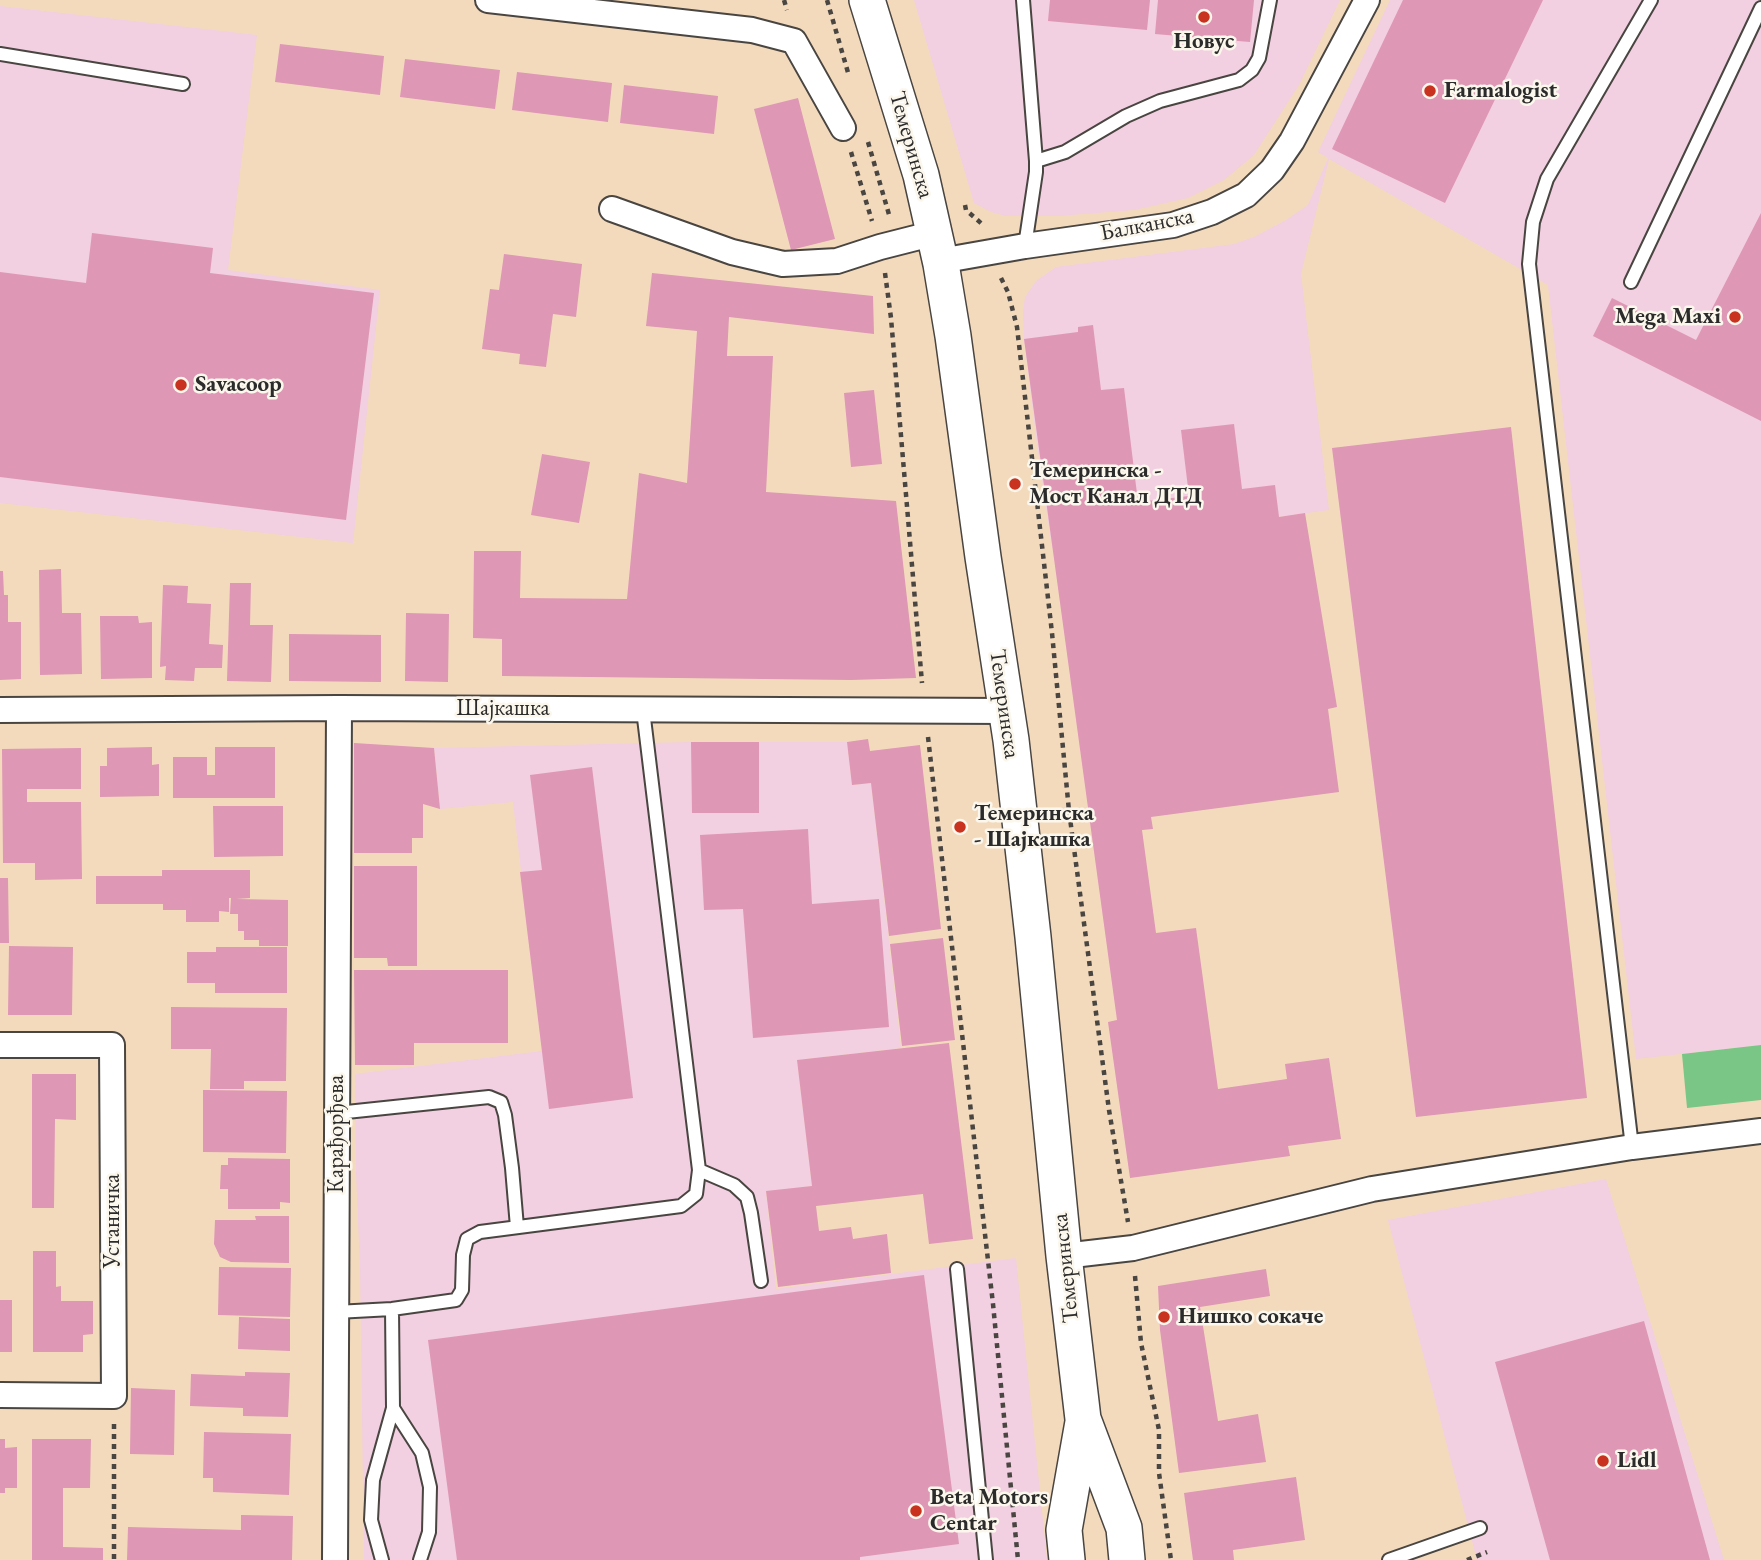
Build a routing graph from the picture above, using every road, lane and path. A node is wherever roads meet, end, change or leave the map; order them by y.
1 (488, 0) edge
2 (867, 0) edge
3 (1023, 0) edge
4 (1270, 0) edge
5 (1367, 0) edge
6 (1651, 0) edge
7 (537, 3) edge
8 (1761, 8) edge
9 (0, 54) edge
10 (183, 84) dead end
11 (843, 128) joint
12 (1036, 161) junction
13 (612, 209) dead end
14 (1025, 246) junction
15 (880, 247) junction
16 (938, 247) junction
17 (989, 252) junction
18 (1631, 282) dead end
19 (339, 708) junction
20 (925, 709) junction
21 (0, 710) edge
22 (643, 710) junction
23 (1007, 711) junction
24 (0, 1045) edge
25 (337, 1113) junction
26 (1761, 1131) edge
27 (1632, 1147) junction
28 (699, 1170) junction
29 (517, 1227) junction
30 (1133, 1248) junction
31 (1063, 1256) junction
32 (957, 1269) dead end
33 (761, 1281) dead end
34 (392, 1309) junction
35 (336, 1312) junction
36 (0, 1395) edge
37 (114, 1396) junction
38 (393, 1408) junction
39 (1083, 1419) junction
40 (1480, 1528) dead end
41 (1487, 1552) dead end
42 (114, 1560) edge
43 (335, 1560) edge
44 (382, 1560) edge
45 (420, 1560) edge
46 (986, 1560) edge
47 (1018, 1560) edge
48 (1067, 1560) edge
49 (1127, 1560) edge
50 (1171, 1560) edge
51 (1389, 1560) edge
52 (1466, 1560) edge

1 - 7 street
2 - 16 main road, Темеринска
3 - 12 lane
4 - 12 lane
5 - 14 street, Балканска
6 - 27 lane
7 - 11 street
8 - 18 lane
9 - 10 lane
11 - 15 path
12 - 14 lane
13 - 15 street, Балканска
14 - 17 street, Балканска
15 - 16 street, Балканска
15 - 20 path
16 - 17 street, Балканска
16 - 23 main road, Темеринска
17 - 30 path
19 - 21 street, Шајкашка
19 - 22 street, Шајкашка
19 - 25 street, Карађорђева
20 - 22 street, Шајкашка
20 - 23 street, Шајкашка
20 - 47 path
22 - 28 lane
23 - 31 main road, Темеринска
24 - 37 street, Устаничка
25 - 29 lane
25 - 35 street, Карађорђева
26 - 27 street
27 - 30 street
28 - 29 lane
28 - 33 lane
29 - 34 lane
30 - 31 street
30 - 50 path
31 - 39 main road, Темеринска
32 - 46 lane
34 - 35 lane
34 - 38 lane
35 - 43 street, Карађорђева
36 - 37 street
37 - 42 path
38 - 44 lane
38 - 45 lane
39 - 48 main road, Темеринска
39 - 49 main road, Темеринска
40 - 51 lane
41 - 52 path

